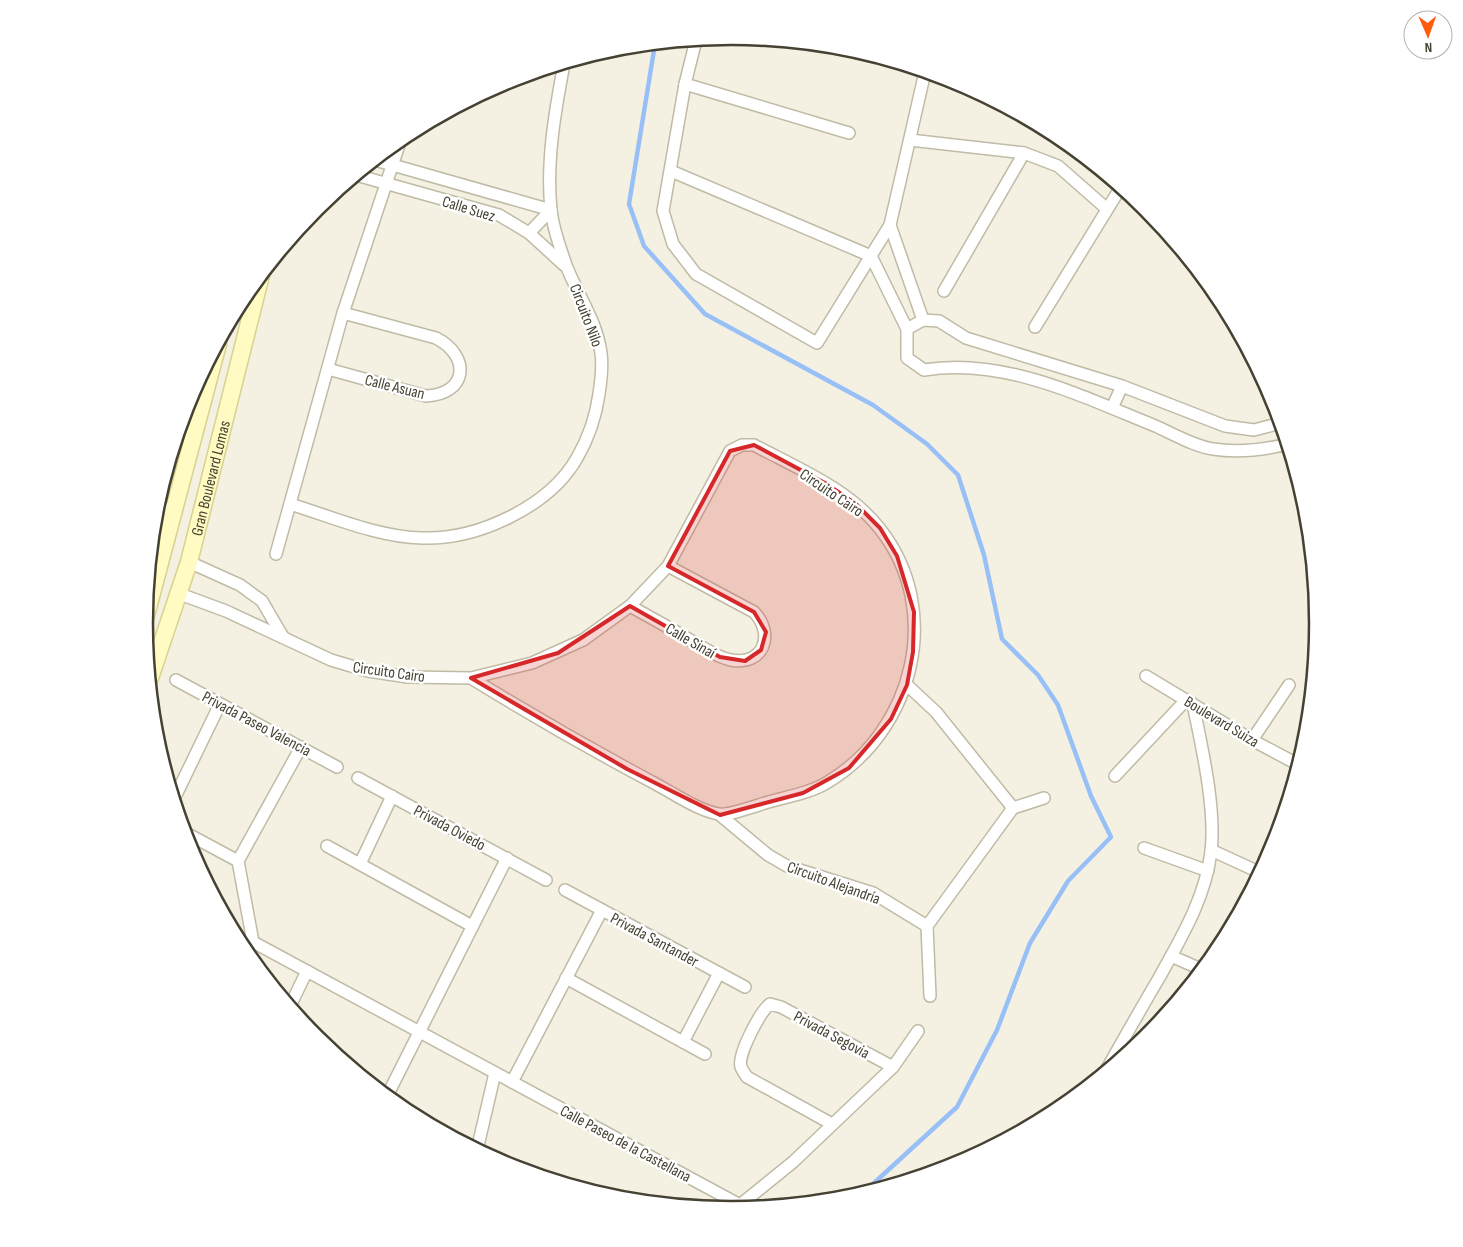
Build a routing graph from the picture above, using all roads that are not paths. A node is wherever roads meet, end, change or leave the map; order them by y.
1 (695, 46) edge
2 (563, 71) edge
3 (924, 78) edge
4 (685, 84) junction
5 (849, 132) dead end
6 (910, 140) junction
7 (397, 152) edge
8 (1024, 153) junction
9 (382, 163) edge
10 (392, 167) junction
11 (671, 172) junction
12 (364, 177) edge
13 (386, 184) junction
14 (1117, 193) edge
15 (1107, 209) junction
16 (551, 210) junction
17 (890, 225) junction
18 (529, 233) junction
19 (871, 256) junction
20 (567, 268) junction
21 (944, 291) dead end
22 (256, 293) edge
23 (343, 313) junction
24 (923, 320) junction
25 (1035, 327) dead end
26 (907, 329) junction
27 (328, 369) junction
28 (210, 373) edge
29 (1122, 386) junction
30 (1112, 408) junction
31 (1274, 425) edge
32 (1281, 445) edge
33 (187, 465) junction
34 (211, 473) junction
35 (177, 502) junction
36 (290, 504) junction
37 (164, 514) edge
38 (276, 554) dead end
39 (189, 562) junction
40 (668, 566) junction
41 (154, 588) edge
42 (180, 594) junction
43 (630, 606) junction
44 (283, 637) junction
45 (154, 665) edge
46 (1146, 676) dead end
47 (471, 678) junction
48 (176, 680) dead end
49 (907, 685) junction
50 (1289, 685) dead end
51 (1190, 702) junction
52 (220, 704) junction
53 (1252, 740) junction
54 (301, 747) junction
55 (1293, 762) edge
56 (337, 766) dead end
57 (1115, 776) dead end
58 (358, 778) dead end
59 (178, 790) edge
60 (392, 796) junction
61 (1044, 798) dead end
62 (1013, 808) junction
63 (720, 815) junction
64 (194, 838) edge
65 (327, 846) dead end
66 (1144, 848) dead end
67 (1211, 850) junction
68 (507, 858) junction
69 (238, 861) junction
70 (360, 864) junction
71 (1254, 870) edge
72 (1208, 872) junction
73 (546, 880) dead end
74 (565, 890) dead end
75 (602, 910) junction
76 (472, 926) junction
77 (927, 926) junction
78 (248, 941) edge
79 (253, 942) junction
80 (1171, 956) junction
81 (1197, 967) edge
82 (307, 971) junction
83 (719, 973) junction
84 (566, 978) junction
85 (745, 987) dead end
86 (930, 996) dead end
87 (293, 1000) edge
88 (418, 1031) junction
89 (918, 1031) dead end
90 (683, 1042) junction
91 (705, 1054) dead end
92 (1113, 1058) edge
93 (893, 1067) junction
94 (495, 1073) junction
95 (512, 1082) junction
96 (389, 1090) edge
97 (832, 1124) junction
98 (479, 1143) edge
99 (726, 1202) edge
100 (745, 1202) edge

1 - 4 street
2 - 16 street, Circuito Nilo
3 - 6 street
4 - 5 street
4 - 11 street
6 - 8 street
6 - 17 street
7 - 10 street
8 - 15 street
8 - 21 street
9 - 10 street, Calle Suez
10 - 13 street
10 - 16 street, Calle Suez
11 - 19 street
11 - 19 street
12 - 13 street, Calle Suez
13 - 18 street, Calle Suez
13 - 23 street
14 - 15 street
15 - 25 street
16 - 18 street
16 - 20 street, Circuito Nilo
17 - 19 street
17 - 24 street
18 - 20 street, Calle Suez
19 - 26 street
20 - 36 street, Circuito Nilo
22 - 34 main road, Gran Boulevard Lomas
23 - 27 street
23 - 27 street, Calle Asuan
24 - 26 street
24 - 29 street
26 - 30 street
27 - 36 street
28 - 33 main road, Gran Boulevard Lomas
29 - 30 street
29 - 31 street
30 - 32 street
33 - 34 main road
33 - 35 main road, Gran Boulevard Lomas
34 - 39 main road, Gran Boulevard Lomas
35 - 37 street
35 - 41 main road, Gran Boulevard Lomas
36 - 38 street
39 - 42 main road, Gran Boulevard Lomas
39 - 44 street
40 - 43 street, Circuito Cairo
40 - 43 street, Calle Sinaí
40 - 49 street, Circuito Cairo
42 - 44 street, Circuito Cairo
42 - 45 main road, Gran Boulevard Lomas
43 - 47 street, Circuito Cairo
44 - 47 street, Circuito Cairo
46 - 51 street, Boulevard Suiza
47 - 63 street
48 - 52 street, Privada Paseo Valencia
49 - 62 street
49 - 63 street, Circuito Cairo
50 - 53 street
51 - 53 street, Boulevard Suiza
51 - 57 street
51 - 67 street
52 - 54 street, Privada Paseo Valencia
52 - 59 street
53 - 55 street, Boulevard Suiza
54 - 56 street, Privada Paseo Valencia
54 - 69 street
58 - 60 street, Privada Oviedo
60 - 68 street, Privada Oviedo
60 - 70 street
61 - 62 street
62 - 77 street
63 - 77 street, Circuito Alejandría
64 - 69 street
65 - 70 street
66 - 72 street
67 - 71 street
67 - 72 street
68 - 73 street, Privada Oviedo
68 - 76 street
69 - 79 street
70 - 76 street
72 - 80 street
74 - 75 street, Privada Santander
75 - 83 street, Privada Santander
75 - 84 street
76 - 88 street
77 - 86 street
78 - 79 street, Calle Paseo de la Castellana
79 - 82 street, Calle Paseo de la Castellana
80 - 81 street
80 - 92 street
82 - 87 street
82 - 88 street, Calle Paseo de la Castellana
83 - 85 street, Privada Santander
83 - 90 street
84 - 90 street
84 - 95 street
88 - 94 street, Calle Paseo de la Castellana
88 - 96 street
89 - 93 street, Privada Segovia
90 - 91 street
93 - 97 street, Privada Segovia
93 - 97 street, Privada Segovia
94 - 95 street, Calle Paseo de la Castellana
94 - 98 street
95 - 99 street, Calle Paseo de la Castellana
97 - 100 street, Privada Segovia

